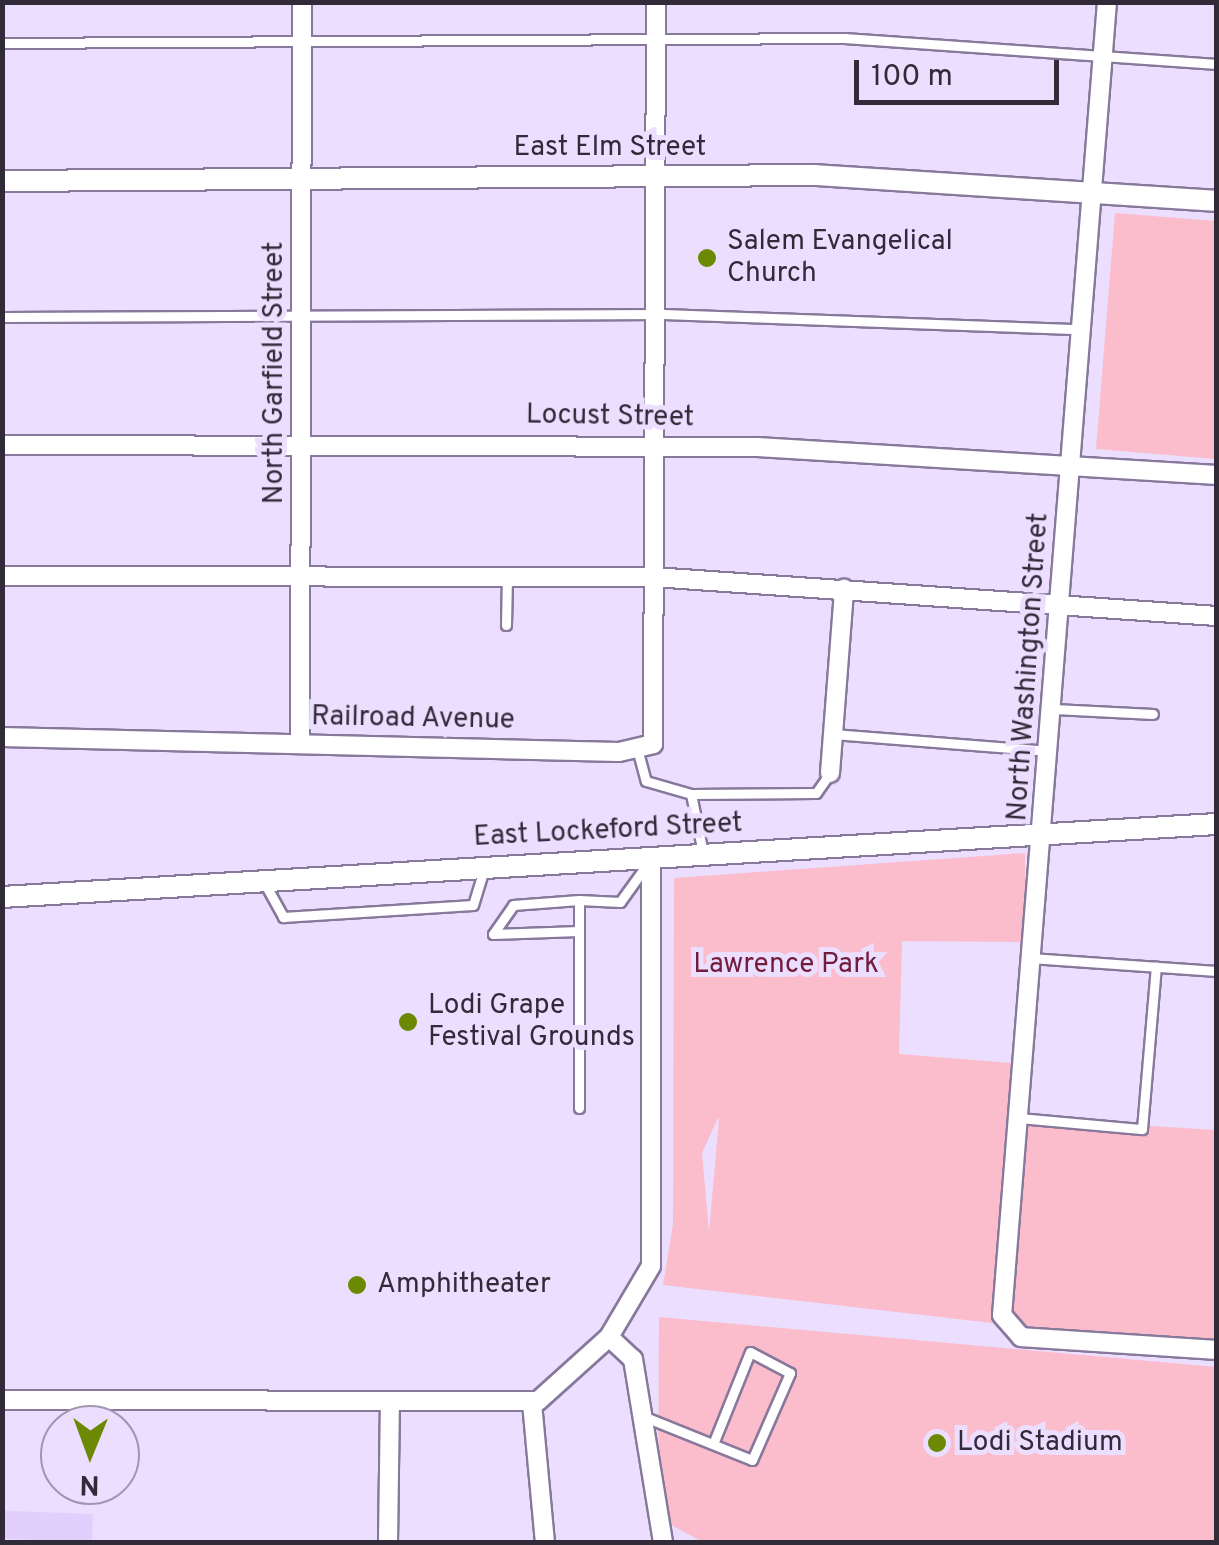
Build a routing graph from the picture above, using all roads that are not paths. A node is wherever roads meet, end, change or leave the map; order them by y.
1 (302, 2) edge
2 (656, 2) edge
3 (1106, 2) edge
4 (656, 40) junction
5 (302, 42) junction
6 (2, 43) edge
7 (1104, 56) junction
8 (1216, 64) edge
9 (658, 176) junction
10 (302, 177) junction
11 (2, 181) edge
12 (1091, 192) junction
13 (1216, 201) edge
14 (658, 314) junction
15 (303, 316) junction
16 (2, 317) edge
17 (1080, 328) junction
18 (2, 445) edge
19 (656, 446) junction
20 (304, 447) junction
21 (1071, 464) junction
22 (1216, 474) edge
23 (507, 575) junction
24 (2, 576) edge
25 (303, 576) junction
26 (653, 577) junction
27 (844, 589) junction
28 (1061, 605) junction
29 (1216, 616) edge
30 (506, 625) dead end
31 (1054, 709) junction
32 (1152, 714) dead end
33 (832, 734) junction
34 (2, 737) edge
35 (300, 744) junction
36 (638, 752) junction
37 (1052, 752) junction
38 (830, 773) joint
39 (691, 794) junction
40 (1216, 824) edge
41 (1046, 835) junction
42 (704, 854) junction
43 (652, 858) junction
44 (484, 865) junction
45 (265, 881) junction
46 (2, 898) edge
47 (580, 900) junction
48 (580, 931) junction
49 (1031, 958) junction
50 (1156, 967) junction
51 (1216, 971) edge
52 (579, 1108) dead end
53 (1018, 1118) junction
54 (610, 1337) junction
55 (1216, 1350) edge
56 (2, 1400) edge
57 (532, 1403) junction
58 (390, 1404) junction
59 (642, 1416) junction
60 (713, 1444) junction
61 (661, 1536) edge
62 (388, 1542) edge
63 (546, 1542) edge
64 (681, 1542) edge

1 - 5 street, North Garfield Street
2 - 4 street
3 - 7 street, North Washington Street
4 - 5 lane
4 - 7 lane
4 - 9 street
5 - 6 lane
5 - 10 street, North Garfield Street
7 - 8 lane
7 - 12 street, North Washington Street
9 - 10 street, East Elm Street
9 - 12 street, East Elm Street
9 - 14 street
10 - 11 street, East Elm Street
10 - 15 street, North Garfield Street
12 - 13 street, East Elm Street
12 - 17 street, North Washington Street
14 - 15 lane
14 - 17 lane
14 - 19 street
15 - 16 lane
15 - 20 street, North Garfield Street
17 - 21 street, North Washington Street
18 - 20 street, Locust Street
19 - 20 street, Locust Street
19 - 21 street, Locust Street
19 - 26 street
20 - 25 street, North Garfield Street
21 - 22 street, Locust Street
21 - 28 street, North Washington Street
23 - 25 street
23 - 26 street
23 - 30 lane
24 - 25 street
25 - 35 street, North Garfield Street
26 - 27 street
26 - 36 street
27 - 28 street
27 - 33 street
28 - 29 street
28 - 31 street, North Washington Street
31 - 32 lane
31 - 37 street, North Washington Street
33 - 37 lane
33 - 38 street
34 - 35 street, Railroad Avenue
35 - 36 street, Railroad Avenue
36 - 39 lane
37 - 41 street, North Washington Street
38 - 39 lane
39 - 42 lane
40 - 41 street, East Lockeford Street
41 - 42 street, East Lockeford Street
41 - 49 street, North Washington Street
42 - 43 street, East Lockeford Street
43 - 44 street, East Lockeford Street
43 - 47 lane
43 - 54 street
44 - 45 street, East Lockeford Street
44 - 45 lane
45 - 46 street, East Lockeford Street
47 - 48 lane
47 - 48 lane
48 - 52 lane
49 - 50 lane
49 - 53 street, North Washington Street
50 - 51 lane
50 - 53 lane
53 - 55 street, North Washington Street
54 - 57 street
54 - 59 street
56 - 58 street
57 - 58 street
57 - 63 street
58 - 62 street
59 - 60 lane
59 - 61 street
60 - 60 lane
61 - 64 street

